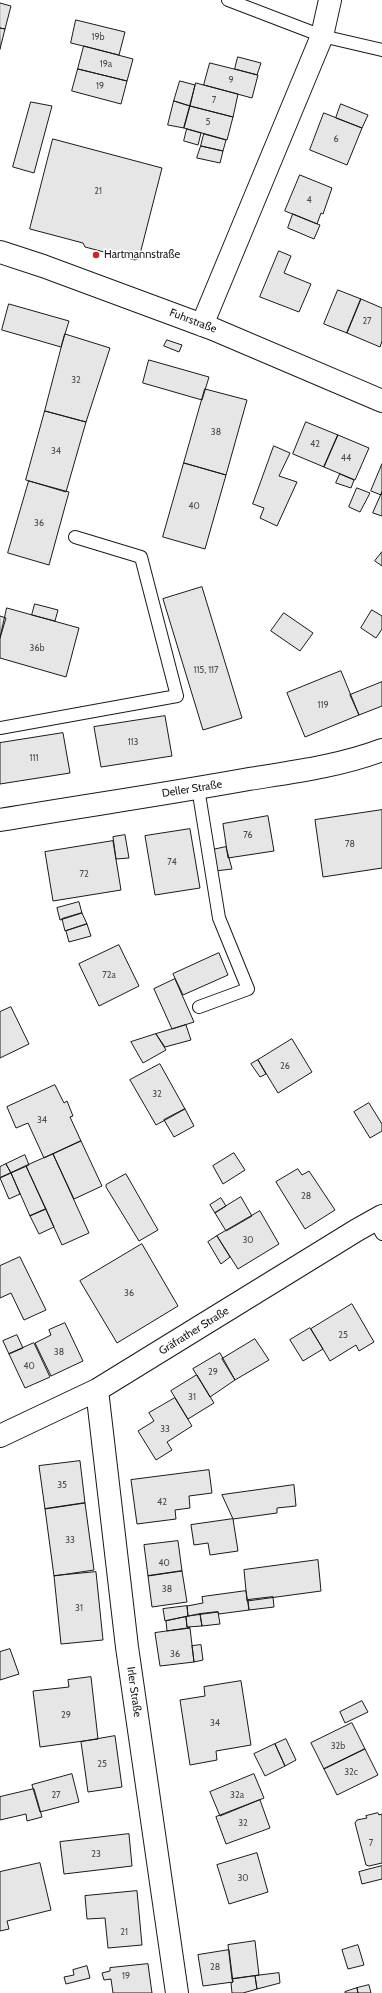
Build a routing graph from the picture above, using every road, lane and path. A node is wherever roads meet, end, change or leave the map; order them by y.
1 (228, 0) edge
2 (330, 0) edge
3 (322, 36) junction
4 (382, 50) edge
5 (0, 252) edge
6 (202, 325) junction
7 (382, 401) edge
8 (75, 537) dead end
9 (0, 728) edge
10 (382, 750) edge
11 (198, 788) junction
12 (0, 820) edge
13 (199, 1007) dead end
14 (380, 1224) edge
15 (97, 1390) junction
16 (0, 1436) edge
17 (177, 1993) edge

1 - 3 lane
2 - 3 street
3 - 4 lane
3 - 6 street
5 - 6 street, Fuhrstraße
6 - 7 street, Fuhrstraße
8 - 9 lane
10 - 11 street, Deller Straße
11 - 12 street, Deller Straße
11 - 13 lane
14 - 15 street, Gräfrather Straße
15 - 16 street, Gräfrather Straße
15 - 17 street, Irler Straße

